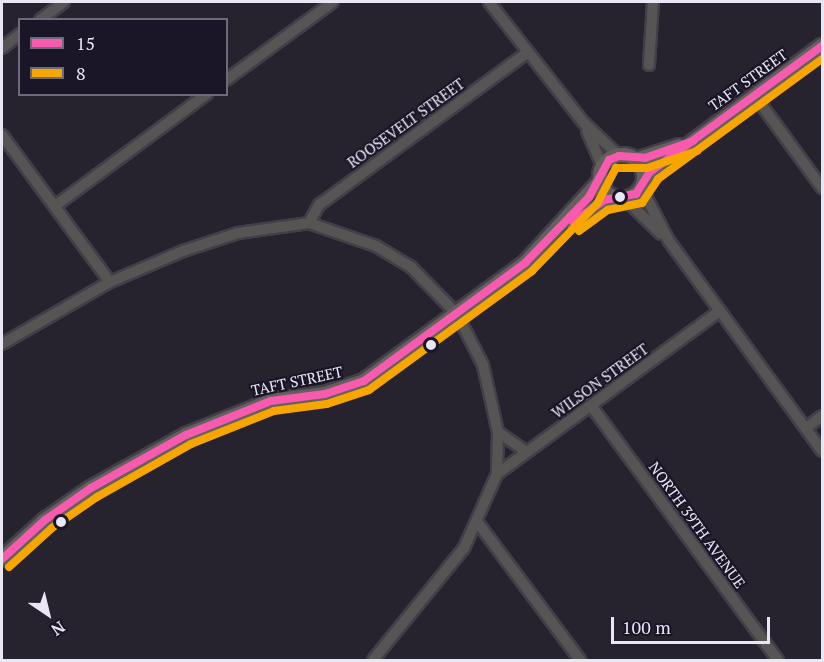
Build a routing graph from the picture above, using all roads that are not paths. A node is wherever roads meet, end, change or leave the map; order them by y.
1 (64, 2) edge
2 (333, 2) edge
3 (489, 2) edge
4 (653, 2) edge
5 (43, 18) edge
6 (18, 36) edge
7 (822, 46) edge
8 (2, 48) edge
9 (527, 53) junction
10 (650, 65) dead end
11 (228, 79) edge
12 (204, 96) edge
13 (755, 96) junction
14 (583, 122) junction
15 (2, 135) edge
16 (693, 141) junction
17 (619, 156) junction
18 (636, 160) junction
19 (602, 174) junction
20 (643, 183) junction
21 (822, 188) edge
22 (619, 198) junction
23 (55, 206) junction
24 (309, 223) junction
25 (555, 234) junction
26 (669, 241) junction
27 (110, 282) junction
28 (720, 311) junction
29 (457, 314) junction
30 (2, 344) edge
31 (592, 408) junction
32 (822, 416) edge
33 (806, 428) junction
34 (498, 432) junction
35 (822, 451) edge
36 (528, 452) junction
37 (497, 474) junction
38 (478, 523) junction
39 (2, 560) edge
40 (378, 658) edge
41 (580, 660) edge
42 (778, 660) edge

1 - 5 street
2 - 11 street
3 - 9 street
4 - 10 street
6 - 8 street
7 - 13 street, TAFT STREET
9 - 14 street
9 - 24 street, ROOSEVELT STREET
12 - 23 street
13 - 16 street, TAFT STREET
13 - 21 street
14 - 17 street
14 - 19 street
15 - 23 street
16 - 18 street, TAFT STREET
16 - 20 street, TAFT STREET
17 - 18 street
17 - 19 street, TAFT STREET
18 - 20 street
19 - 22 street
19 - 25 street, TAFT STREET
20 - 22 street, TAFT STREET
20 - 26 street
22 - 25 street, TAFT STREET
22 - 26 street
23 - 27 street
24 - 27 street
24 - 29 street
25 - 29 street, TAFT STREET
26 - 28 street
27 - 30 street
28 - 31 street, WILSON STREET
28 - 33 street
29 - 34 street
29 - 39 street, TAFT STREET
31 - 36 street, WILSON STREET
31 - 42 street, NORTH 39TH AVENUE
32 - 33 street
33 - 35 street
34 - 36 street
34 - 37 street
36 - 37 street, WILSON STREET
37 - 38 street
38 - 40 street
38 - 41 street

